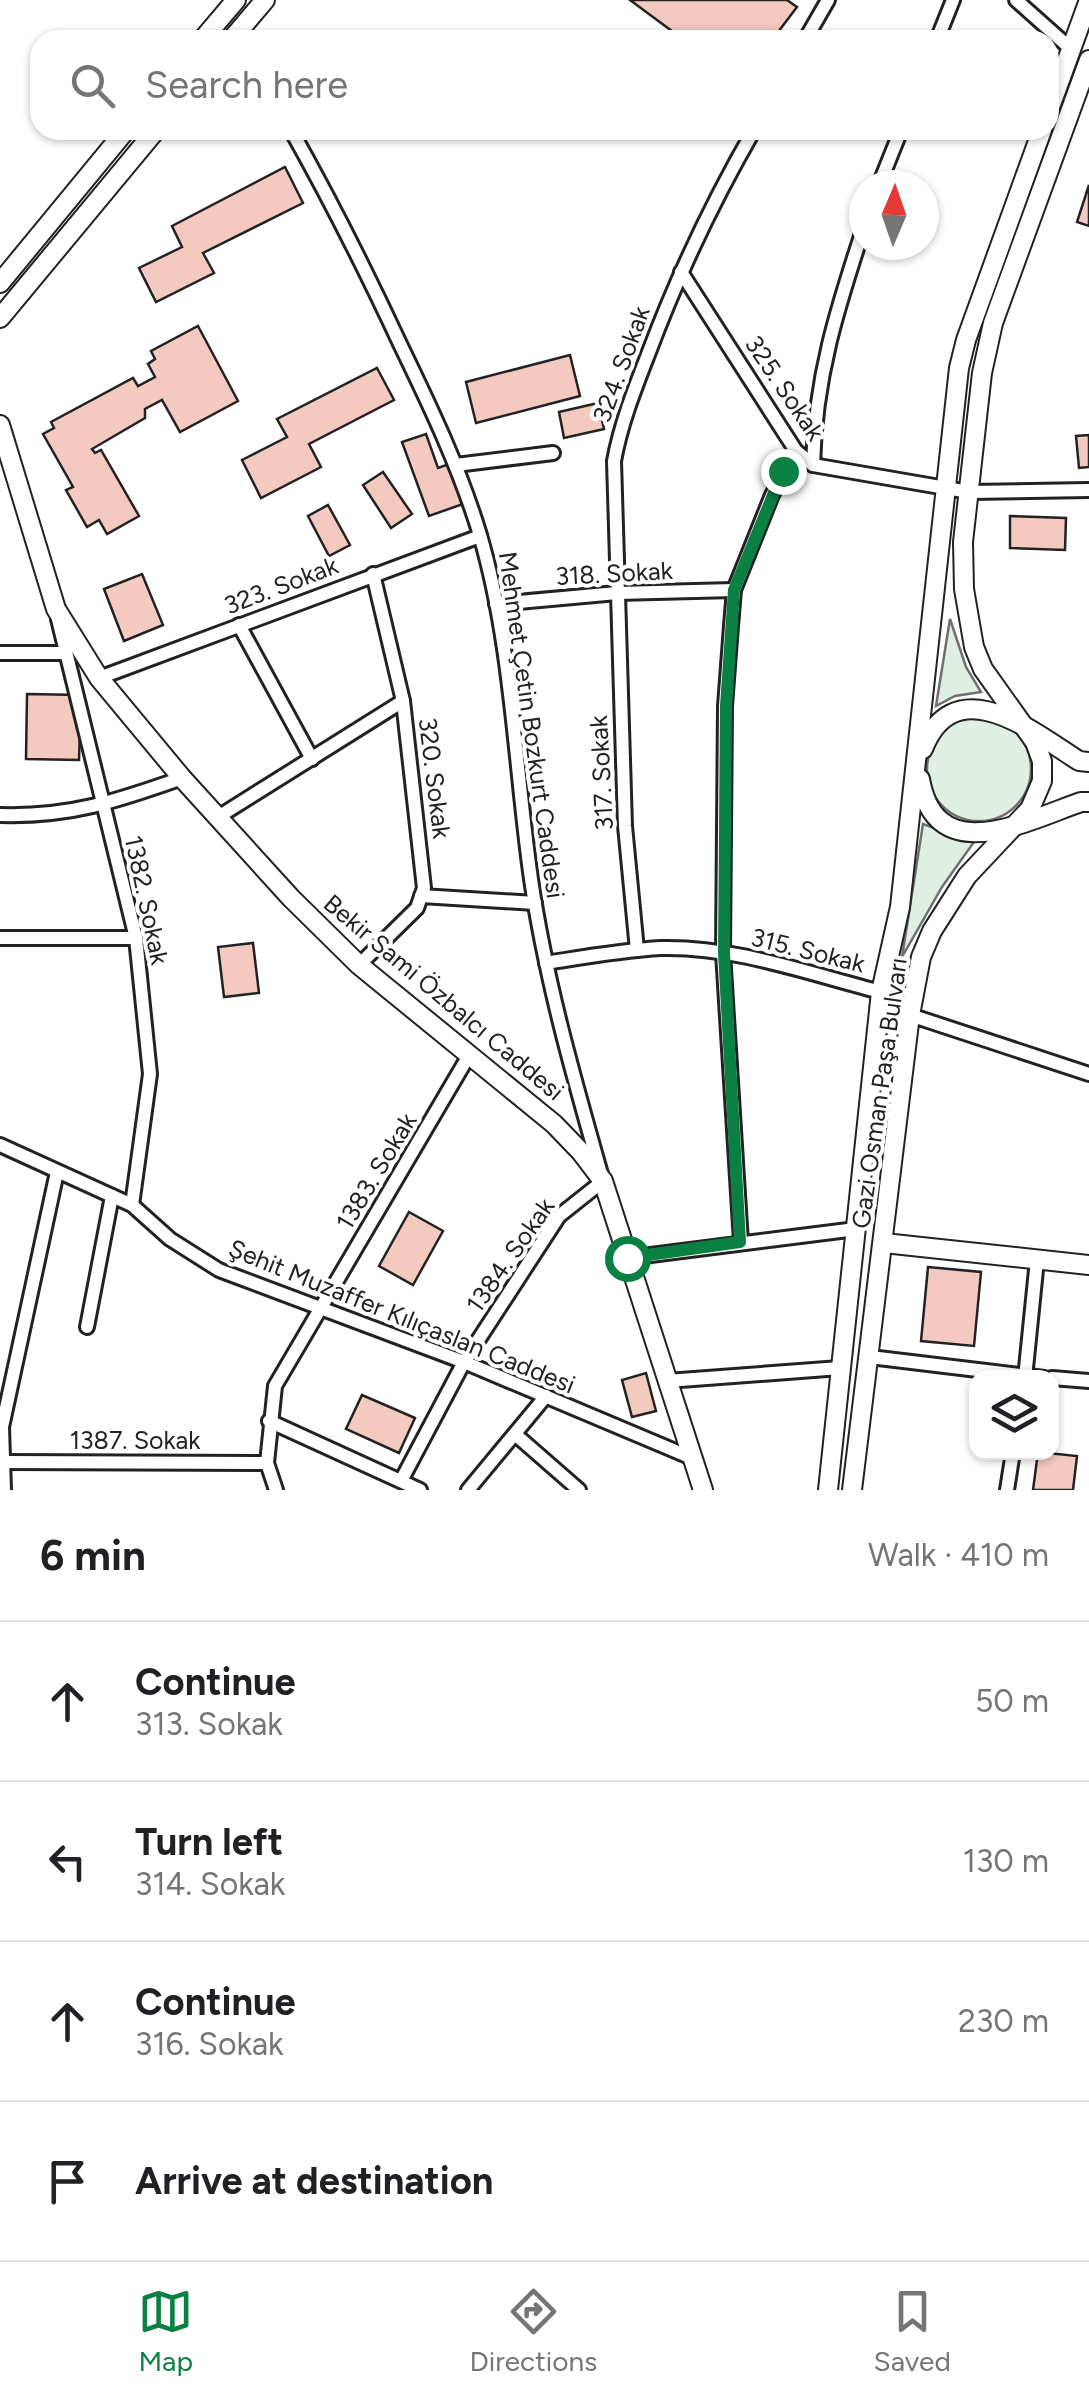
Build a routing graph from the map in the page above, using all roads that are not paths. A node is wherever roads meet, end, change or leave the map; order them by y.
1 (236, 0) edge
2 (266, 0) edge
3 (828, 0) edge
4 (953, 0) edge
5 (1016, 0) edge
6 (1089, 0) edge
7 (210, 30) edge
8 (242, 30) edge
9 (811, 30) edge
10 (941, 30) edge
11 (1050, 30) edge
12 (1059, 38) edge
13 (1071, 49) junction
14 (1089, 60) edge
15 (1086, 80) edge
16 (1059, 82) edge
17 (118, 140) edge
18 (148, 140) edge
19 (296, 140) edge
20 (748, 140) edge
21 (897, 140) edge
22 (1038, 140) edge
23 (885, 170) edge
24 (853, 260) edge
25 (682, 272) junction
26 (0, 283) edge
27 (0, 318) edge
28 (0, 426) edge
29 (796, 451) junction
30 (553, 453) dead end
31 (456, 465) junction
32 (813, 465) junction
33 (946, 489) junction
34 (1089, 490) edge
35 (969, 492) junction
36 (480, 536) junction
37 (373, 574) junction
38 (734, 590) junction
39 (617, 593) junction
40 (496, 604) junction
41 (56, 609) junction
42 (240, 625) junction
43 (0, 653) edge
44 (66, 654) junction
45 (99, 678) junction
46 (403, 701) junction
47 (1023, 726) junction
48 (312, 759) junction
49 (1089, 762) edge
50 (918, 765) junction
51 (182, 778) junction
52 (1089, 802) edge
53 (103, 806) junction
54 (0, 815) edge
55 (218, 817) junction
56 (1015, 824) junction
57 (422, 896) junction
58 (535, 903) junction
59 (0, 938) edge
60 (136, 938) junction
61 (637, 950) junction
62 (724, 953) junction
63 (546, 963) junction
64 (360, 966) junction
65 (881, 992) junction
66 (910, 1015) junction
67 (468, 1057) junction
68 (1089, 1074) edge
69 (0, 1145) edge
70 (57, 1172) junction
71 (603, 1181) junction
72 (112, 1196) junction
73 (132, 1205) junction
74 (856, 1230) junction
75 (740, 1242) junction
76 (884, 1242) junction
77 (627, 1258) junction
78 (1038, 1260) junction
79 (1089, 1265) edge
80 (320, 1307) junction
81 (87, 1327) dead end
82 (870, 1357) junction
83 (464, 1362) junction
84 (840, 1368) junction
85 (971, 1370) edge
86 (1026, 1370) edge
87 (1059, 1379) edge
88 (667, 1381) junction
89 (1089, 1381) edge
90 (546, 1396) junction
91 (269, 1421) junction
92 (1, 1426) edge
93 (516, 1435) junction
94 (692, 1458) junction
95 (1012, 1460) edge
96 (3, 1462) junction
97 (267, 1463) junction
98 (402, 1479) junction
99 (4, 1490) edge
100 (276, 1490) edge
101 (420, 1490) edge
102 (468, 1490) edge
103 (579, 1490) edge
104 (704, 1490) edge
105 (828, 1490) edge
106 (852, 1490) edge
107 (1008, 1490) edge

1 - 7 main road
2 - 8 main road
3 - 9 street
4 - 10 street
5 - 11 street
6 - 13 main road
12 - 13 street
13 - 16 main road
14 - 15 main road, Gazi Osman Paşa Bulvarı
15 - 35 main road, Gazi Osman Paşa Bulvarı
17 - 26 main road
18 - 27 main road
19 - 31 street, Mehmet Çetin Bozkurt Caddesi
20 - 25 street, 324. Sokak
21 - 23 street
22 - 33 main road, Gazi Osman Paşa Bulvarı
24 - 32 street
25 - 29 street, 325. Sokak
25 - 39 street, 324. Sokak
28 - 41 main road, Bekir Sami Özbalcı Caddesi
29 - 32 street, 325. Sokak
29 - 38 street
30 - 31 street
31 - 36 street, Mehmet Çetin Bozkurt Caddesi
32 - 33 street, 325. Sokak
33 - 35 street, 325. Sokak
33 - 50 main road, Gazi Osman Paşa Bulvarı
34 - 35 street, 325. Sokak
35 - 47 main road, Gazi Osman Paşa Bulvarı
36 - 37 street, 323. Sokak
36 - 40 street, Mehmet Çetin Bozkurt Caddesi
37 - 42 street, 323. Sokak
37 - 46 street, 320. Sokak
38 - 39 street, 318. Sokak
38 - 62 street
39 - 40 street, 318. Sokak
39 - 61 street, 317. Sokak
40 - 58 street, Mehmet Çetin Bozkurt Caddesi
41 - 44 street, 1382. Sokak
41 - 45 main road, Bekir Sami Özbalcı Caddesi
42 - 45 street, 323. Sokak
42 - 48 street
43 - 44 street
44 - 53 street, 1382. Sokak
45 - 51 main road, Bekir Sami Özbalcı Caddesi
46 - 48 street
46 - 57 street, 320. Sokak
47 - 49 main road
47 - 50 main road
47 - 56 main road, Gazi Osman Paşa Bulvarı
48 - 55 street
50 - 56 main road
50 - 65 main road, Gazi Osman Paşa Bulvarı
51 - 53 street
51 - 55 main road, Bekir Sami Özbalcı Caddesi
52 - 56 main road
53 - 54 street
53 - 60 street, 1382. Sokak
55 - 64 main road, Bekir Sami Özbalcı Caddesi
56 - 66 main road, Gazi Osman Paşa Bulvarı
57 - 58 street
57 - 64 street
58 - 63 street, Mehmet Çetin Bozkurt Caddesi
59 - 60 street
60 - 73 street, 1382. Sokak
61 - 62 street, 315. Sokak
61 - 63 street, 315. Sokak
62 - 65 street, 315. Sokak
62 - 75 street
63 - 71 street, Mehmet Çetin Bozkurt Caddesi
64 - 67 main road, Bekir Sami Özbalcı Caddesi
65 - 74 main road, Gazi Osman Paşa Bulvarı
66 - 68 street
66 - 76 main road, Gazi Osman Paşa Bulvarı
67 - 71 main road, Bekir Sami Özbalcı Caddesi
67 - 80 street, 1383. Sokak
69 - 70 street, Şehit Muzaffer Kılıçaslan Caddesi
70 - 72 street, Şehit Muzaffer Kılıçaslan Caddesi
70 - 92 street
71 - 77 main road, Bekir Sami Özbalcı Caddesi
71 - 83 street, 1384. Sokak
72 - 73 street, Şehit Muzaffer Kılıçaslan Caddesi
72 - 81 street
73 - 80 street, Şehit Muzaffer Kılıçaslan Caddesi
74 - 75 street
74 - 84 main road, Gazi Osman Paşa Bulvarı
75 - 77 street
76 - 78 main road
76 - 82 main road, Gazi Osman Paşa Bulvarı
77 - 88 main road, Bekir Sami Özbalcı Caddesi
78 - 79 main road
78 - 86 street
80 - 83 street, Şehit Muzaffer Kılıçaslan Caddesi
80 - 91 street, 1383. Sokak
82 - 85 street
82 - 106 main road, Gazi Osman Paşa Bulvarı
83 - 90 street, Şehit Muzaffer Kılıçaslan Caddesi
83 - 98 street, 1384. Sokak
84 - 88 street
84 - 105 main road, Gazi Osman Paşa Bulvarı
87 - 89 street
88 - 94 main road, Bekir Sami Özbalcı Caddesi
90 - 93 street
90 - 94 street, Şehit Muzaffer Kılıçaslan Caddesi
91 - 97 street, 1383. Sokak
91 - 98 street
92 - 96 street
93 - 102 street
93 - 103 street
94 - 104 main road, Bekir Sami Özbalcı Caddesi
95 - 107 street
96 - 97 street, 1387. Sokak
96 - 99 street
97 - 100 street
98 - 101 street

